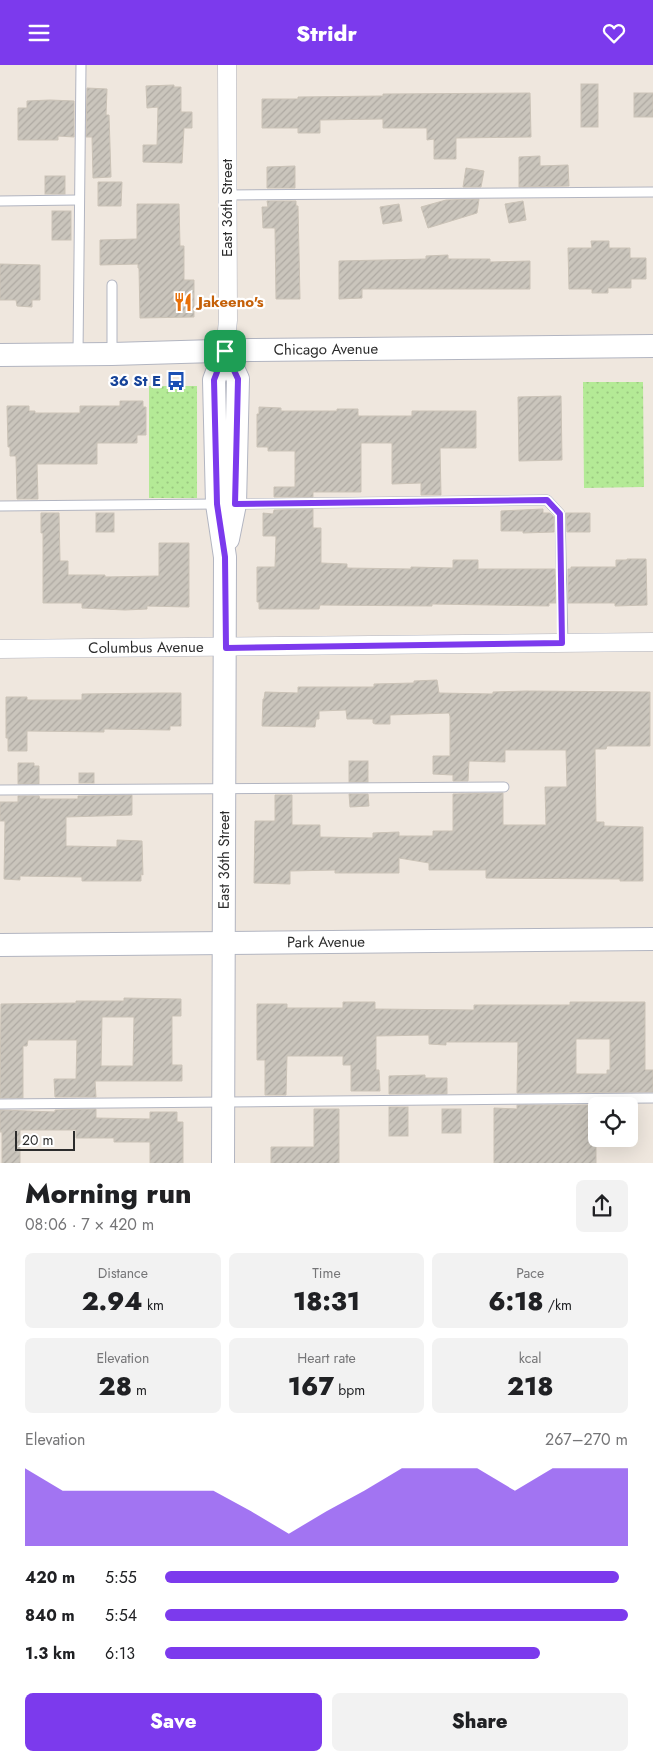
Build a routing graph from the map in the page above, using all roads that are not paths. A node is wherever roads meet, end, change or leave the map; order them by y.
1 (81, 65) edge
2 (227, 65) edge
3 (653, 192) edge
4 (228, 195) junction
5 (78, 200) junction
6 (0, 201) edge
7 (112, 285) dead end
8 (653, 346) edge
9 (225, 351) junction
10 (78, 354) junction
11 (112, 354) junction
12 (0, 355) edge
13 (226, 504) junction
14 (0, 506) edge
15 (562, 643) junction
16 (653, 643) edge
17 (226, 648) junction
18 (0, 649) edge
19 (504, 787) dead end
20 (225, 788) junction
21 (0, 790) edge
22 (653, 939) edge
23 (224, 943) junction
24 (0, 945) edge
25 (653, 1098) edge
26 (224, 1103) junction
27 (0, 1104) edge
28 (223, 1163) edge

1 - 5 lane
2 - 4 street, East 36th Street
3 - 4 lane
4 - 9 street, East 36th Street
5 - 6 lane
5 - 10 lane
7 - 11 lane
8 - 9 street, Chicago Avenue
9 - 11 street, Chicago Avenue
9 - 13 street, East 36th Street
10 - 11 street, Chicago Avenue
10 - 12 street, Chicago Avenue
13 - 14 lane
13 - 15 lane
13 - 17 street, East 36th Street
15 - 16 street, Columbus Avenue
15 - 17 street, Columbus Avenue
17 - 18 street, Columbus Avenue
17 - 20 street, East 36th Street
19 - 20 lane
20 - 21 lane
20 - 23 street, East 36th Street
22 - 23 street, Park Avenue
23 - 24 street, Park Avenue
23 - 26 street, East 36th Street
25 - 26 lane
26 - 27 lane
26 - 28 street, East 36th Street

